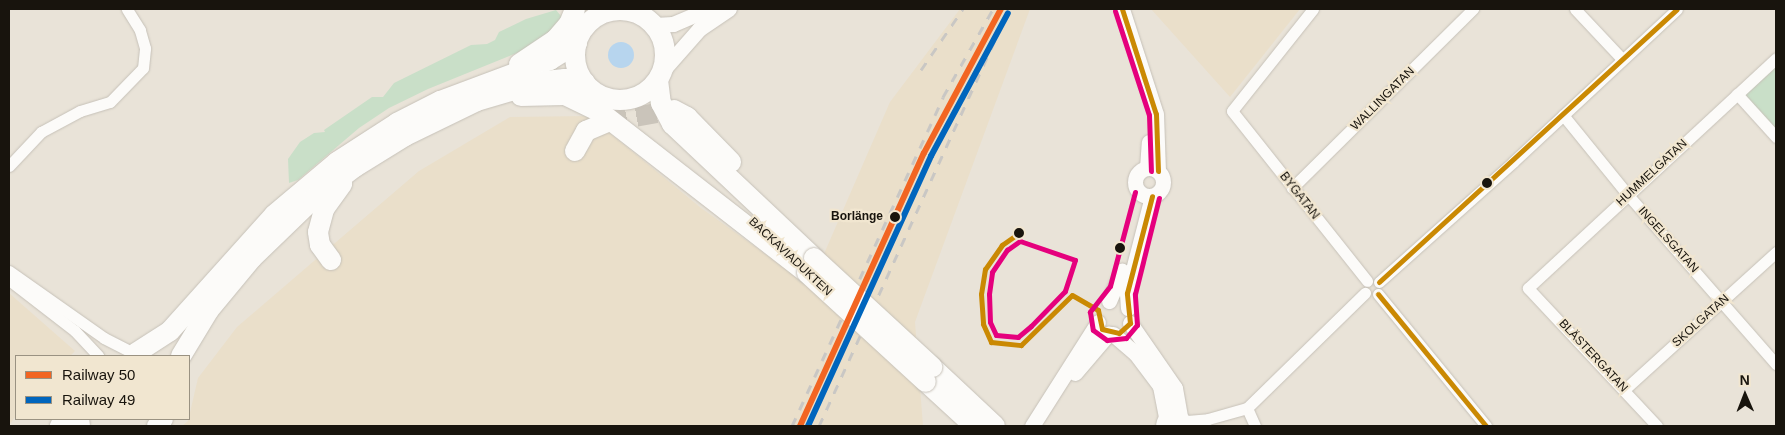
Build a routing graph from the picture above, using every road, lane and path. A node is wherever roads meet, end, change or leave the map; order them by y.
1 (127, 9) edge
2 (708, 9) edge
3 (729, 9) edge
4 (1113, 9) edge
5 (1122, 9) edge
6 (1313, 9) edge
7 (1473, 9) edge
8 (1575, 9) edge
9 (1676, 9) edge
10 (585, 13) edge
11 (646, 17) edge
12 (577, 43) junction
13 (1776, 58) edge
14 (1622, 59) junction
15 (660, 75) junction
16 (499, 77) junction
17 (585, 82) junction
18 (1737, 94) junction
19 (600, 95) junction
20 (477, 101) junction
21 (674, 110) dead end
22 (1563, 114) junction
23 (607, 122) tunnel mouth
24 (1776, 137) edge
25 (575, 151) dead end
26 (9, 162) edge
27 (355, 167) junction
28 (1153, 169) junction
29 (1292, 188) junction
30 (1147, 195) junction
31 (1628, 196) junction
32 (1776, 252) edge
33 (331, 260) dead end
34 (811, 265) junction
35 (9, 271) edge
36 (9, 280) edge
37 (1367, 281) junction
38 (1379, 282) junction
39 (1528, 288) joint
40 (1365, 293) junction
41 (1378, 294) junction
42 (1110, 300) junction
43 (1723, 301) junction
44 (1129, 315) junction
45 (1098, 322) junction
46 (1111, 334) junction
47 (130, 354) edge
48 (1136, 354) junction
49 (97, 355) edge
50 (144, 355) edge
51 (182, 355) edge
52 (1089, 356) junction
53 (1776, 364) edge
54 (929, 375) junction
55 (1625, 390) junction
56 (1246, 408) junction
57 (1034, 423) edge
58 (1174, 424) edge
59 (974, 426) edge
60 (995, 426) edge
61 (1255, 426) edge
62 (1486, 426) edge
63 (1657, 426) edge

1 - 26 street
2 - 11 street
3 - 15 street
4 - 28 street
5 - 28 street
6 - 29 street, BYGATAN
7 - 29 street, WALLINGATAN
8 - 14 street
9 - 14 street
10 - 11 highway
10 - 12 highway
10 - 16 highway
11 - 15 highway
12 - 16 highway
12 - 17 highway
13 - 18 street, HUMMELGATAN
14 - 22 street
15 - 19 highway
15 - 34 highway, BACKAVIADUKTEN
16 - 47 highway
17 - 19 highway
17 - 20 highway
18 - 24 street
18 - 31 street, HUMMELGATAN
19 - 34 highway, BACKAVIADUKTEN
20 - 27 highway
20 - 34 highway
21 - 34 highway
22 - 31 street, INGELSGATAN
22 - 38 street
23 - 25 highway
27 - 33 highway
27 - 51 highway
28 - 30 street
28 - 30 street
29 - 37 street, BYGATAN
30 - 42 street
30 - 44 street
31 - 39 street, HUMMELGATAN
31 - 43 street, INGELSGATAN
32 - 43 street, SKOLGATAN
34 - 54 highway, BACKAVIADUKTEN, bridge
35 - 47 street
36 - 49 street
37 - 38 street
37 - 40 street
38 - 41 street
39 - 55 street, BLÄSTERGATAN
40 - 41 street
40 - 56 street
41 - 62 street
42 - 44 street
42 - 45 street
43 - 53 street, INGELSGATAN
43 - 55 street, SKOLGATAN
44 - 46 street
44 - 58 street
45 - 46 street
45 - 57 street
46 - 48 street
46 - 52 street
47 - 50 highway
48 - 52 street
48 - 58 street
52 - 57 street
54 - 59 highway, BACKAVIADUKTEN
54 - 60 highway, BACKAVIADUKTEN
55 - 63 street, BLÄSTERGATAN
56 - 58 street
56 - 61 street

